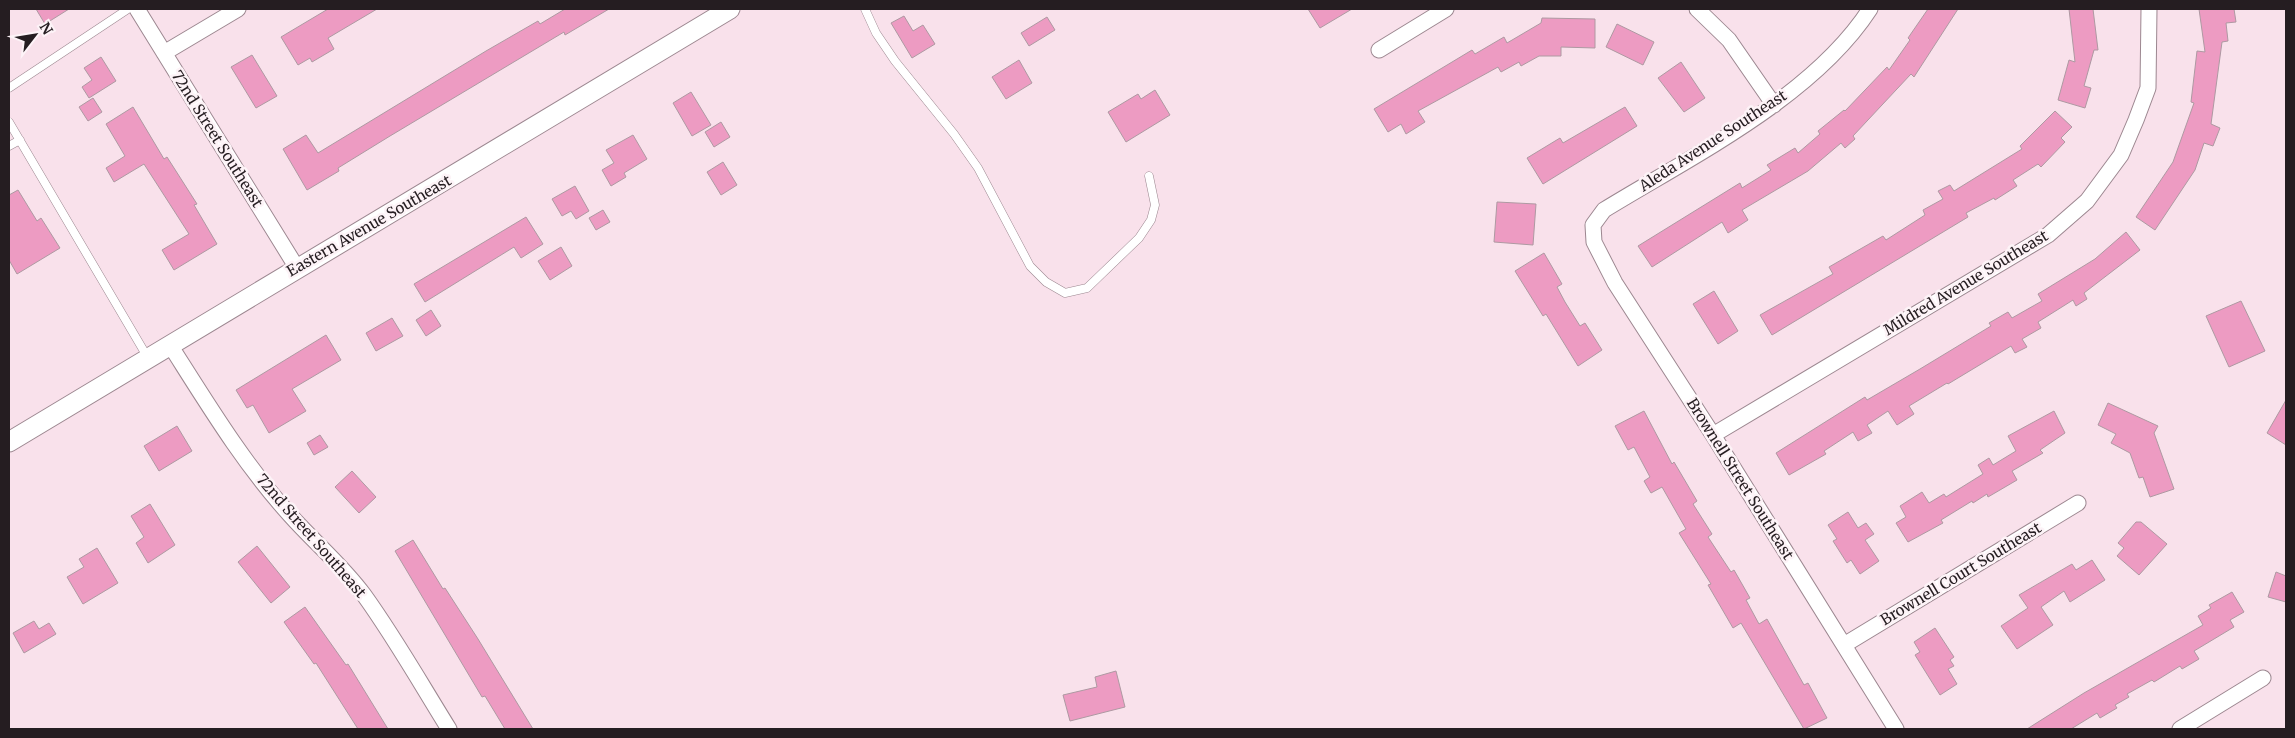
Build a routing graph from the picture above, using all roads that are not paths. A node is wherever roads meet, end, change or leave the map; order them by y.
1 (128, 9) edge
2 (137, 9) edge
3 (238, 9) edge
4 (730, 9) edge
5 (865, 9) edge
6 (1446, 9) edge
7 (1697, 9) edge
8 (1870, 9) edge
9 (2149, 9) edge
10 (1379, 50) dead end
11 (164, 53) junction
12 (9, 88) edge
13 (1774, 105) junction
14 (9, 122) edge
15 (20, 140) junction
16 (9, 146) edge
17 (1148, 176) dead end
18 (1593, 224) joint
19 (297, 268) junction
20 (170, 345) junction
21 (148, 358) junction
22 (1714, 435) junction
23 (9, 442) edge
24 (2078, 503) dead end
25 (1844, 645) junction
26 (2263, 678) dead end
27 (449, 729) edge
28 (1896, 729) edge
29 (2180, 729) edge

1 - 12 lane
2 - 11 street, 72nd Street Southeast
3 - 11 street
4 - 19 street, Eastern Avenue Southeast
5 - 17 lane
6 - 10 street
7 - 13 street
8 - 13 street, Aleda Avenue Southeast
9 - 22 street, Mildred Avenue Southeast
11 - 19 street, 72nd Street Southeast
13 - 18 street, Aleda Avenue Southeast
14 - 15 lane
15 - 16 lane
15 - 21 lane
18 - 22 street, Brownell Street Southeast
19 - 20 street, Eastern Avenue Southeast
20 - 21 street, Eastern Avenue Southeast
20 - 27 street, 72nd Street Southeast
21 - 23 street, Eastern Avenue Southeast
22 - 25 street, Brownell Street Southeast
24 - 25 street, Brownell Court Southeast
25 - 28 street, Brownell Street Southeast
26 - 29 street

